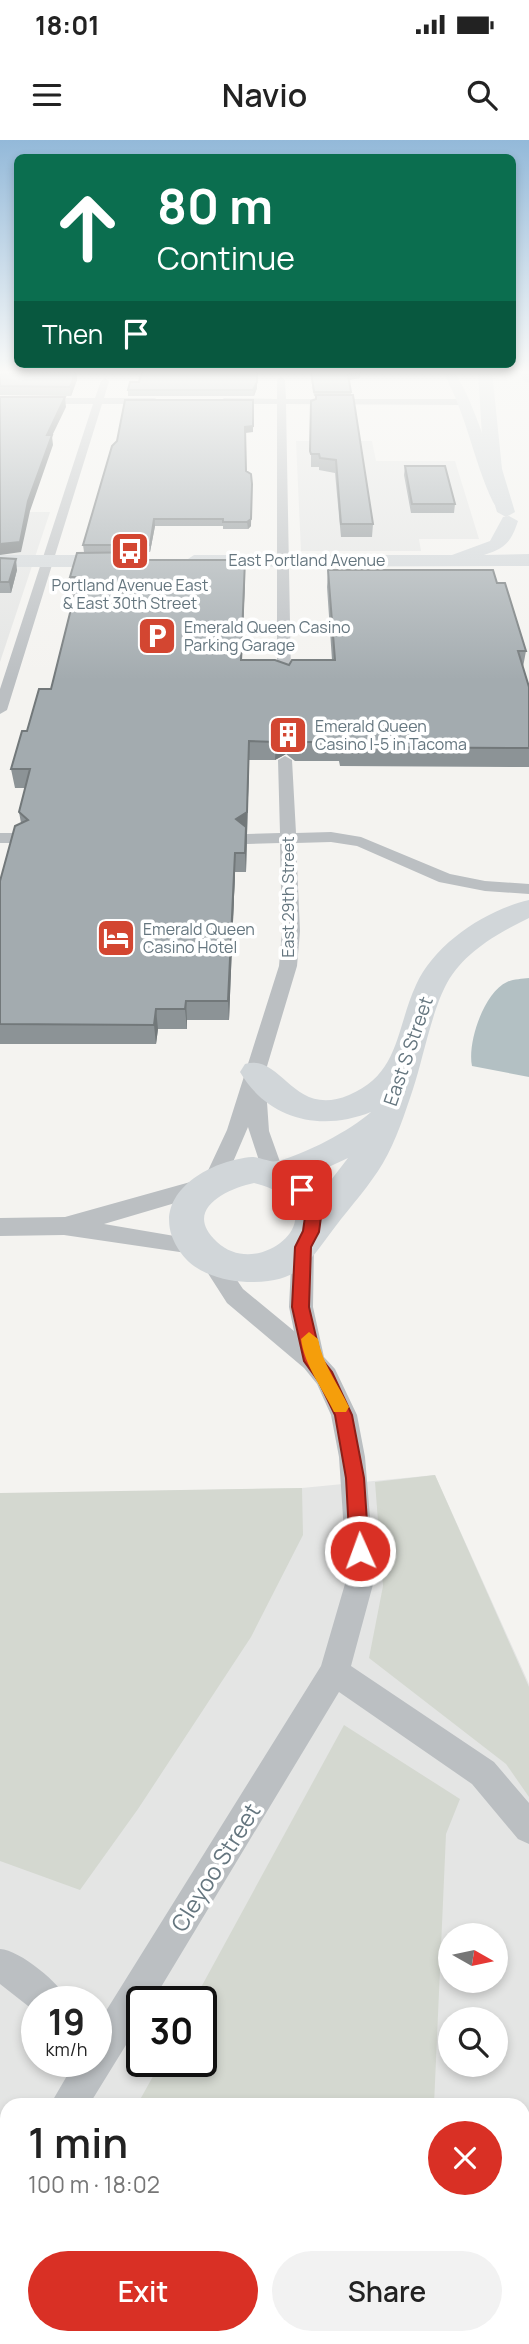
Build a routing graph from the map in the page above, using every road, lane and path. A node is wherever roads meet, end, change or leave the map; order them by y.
1 (75, 474) edge
2 (281, 474) edge
3 (487, 474) edge
4 (494, 474) edge
5 (507, 517) junction
6 (443, 559) junction
7 (282, 560) junction
8 (0, 561) edge
9 (47, 561) junction
10 (141, 561) edge
11 (181, 561) edge
12 (524, 569) edge
13 (284, 678) edge
14 (0, 710) edge
15 (285, 761) edge
16 (0, 838) edge
17 (20, 838) edge
18 (247, 839) edge
19 (288, 839) junction
20 (377, 852) joint
21 (529, 889) edge
22 (529, 908) edge
23 (404, 1066) junction
24 (256, 1072) junction
25 (384, 1119) junction
26 (276, 1175) junction
27 (209, 1182) junction
28 (64, 1226) junction
29 (0, 1227) edge
30 (307, 1239) junction
31 (203, 1252) junction
32 (313, 1361) junction
33 (334, 1674) junction
34 (529, 1828) edge
35 (0, 1966) edge
36 (31, 1986) edge
37 (112, 2032) edge
38 (85, 2077) edge
39 (72, 2098) edge

1 - 9 street
2 - 7 street
3 - 5 street
4 - 5 highway
5 - 6 main road
5 - 12 main road
6 - 7 main road, East Portland Avenue
6 - 12 main road
7 - 11 main road, East Portland Avenue
7 - 13 street
8 - 9 main road
9 - 10 main road
9 - 14 street
15 - 19 street, East 29th Street
16 - 17 street
18 - 19 street
19 - 20 street
19 - 24 street, East 29th Street
20 - 21 street
22 - 23 main road, East S Street
23 - 24 main road
23 - 25 main road, East S Street
24 - 26 street, East 29th Street
24 - 27 street, East 29th Street
25 - 26 main road, East S Street
25 - 30 main road, East S Street
26 - 27 main road
26 - 30 main road
27 - 28 street
27 - 31 main road
28 - 29 street
28 - 31 street
30 - 31 main road
30 - 32 street
31 - 32 street
32 - 33 street
33 - 34 street
33 - 37 street, Cleyoo Street
35 - 36 street
38 - 39 street, Cleyoo Street

